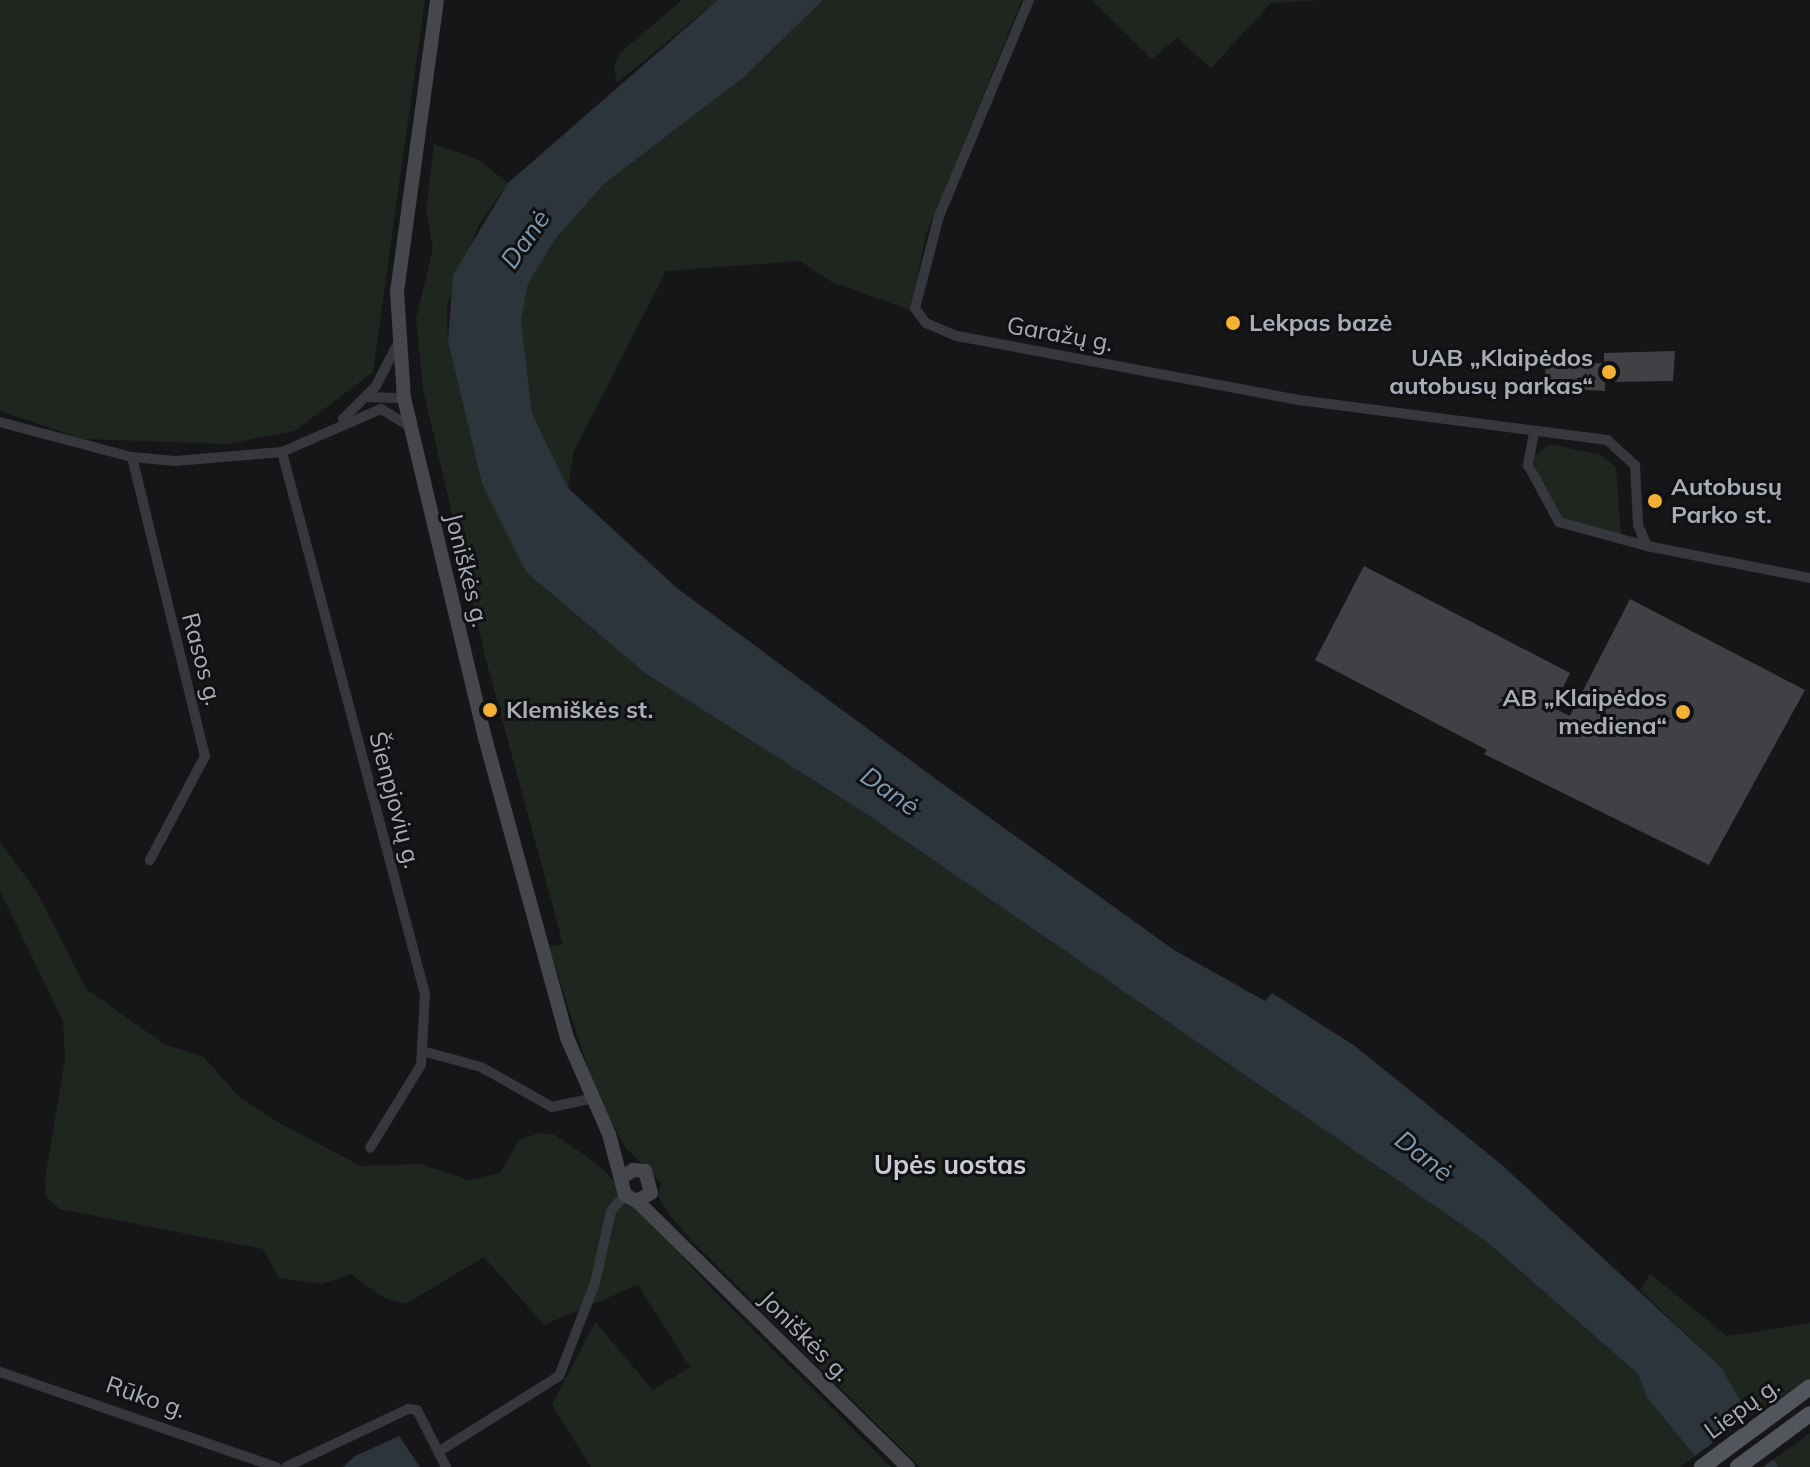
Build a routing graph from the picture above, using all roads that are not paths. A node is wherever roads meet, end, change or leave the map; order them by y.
1 (437, 0) edge
2 (1029, 0) edge
3 (397, 345) junction
4 (367, 397) junction
5 (404, 398) junction
6 (381, 409) junction
7 (0, 422) edge
8 (336, 425) junction
9 (408, 425) junction
10 (1534, 433) junction
11 (282, 452) junction
12 (132, 457) junction
13 (1647, 546) junction
14 (1810, 578) edge
15 (150, 860) dead end
16 (426, 1052) junction
17 (591, 1099) junction
18 (609, 1134) junction
19 (370, 1148) dead end
20 (639, 1169) junction
21 (623, 1177) junction
22 (651, 1193) junction
23 (631, 1198) junction
24 (674, 1233) junction
25 (0, 1372) edge
26 (1810, 1387) edge
27 (1805, 1418) edge
28 (438, 1452) junction
29 (276, 1467) edge
30 (286, 1467) edge
31 (446, 1467) edge
32 (908, 1467) edge
33 (1702, 1467) edge
34 (1738, 1467) edge

1 - 3 main road, Joniškės g.
2 - 10 street, Garažų g.
3 - 4 street
3 - 5 main road, Joniškės g.
4 - 5 street
4 - 8 street
5 - 6 street
5 - 9 main road, Joniškės g.
6 - 8 street
6 - 9 street
7 - 12 street
8 - 11 street
9 - 17 main road, Joniškės g.
10 - 13 street
10 - 13 street, Garažų g.
11 - 12 street
11 - 16 street, Šienpjovių g.
12 - 15 street, Rasos g.
13 - 14 street
16 - 17 street
16 - 19 street
17 - 18 main road, Joniškės g.
18 - 20 main road, Joniškės g.
18 - 21 main road, Joniškės g.
20 - 21 main road
20 - 22 main road, Joniškės g.
21 - 23 main road, Joniškės g.
22 - 23 main road
22 - 24 main road, Joniškės g.
23 - 24 main road, Joniškės g.
23 - 28 street
24 - 32 main road, Joniškės g.
25 - 29 street, Rūko g.
26 - 33 main road, Liepų g.
27 - 34 main road, Liepų g.
28 - 30 street
28 - 31 street

